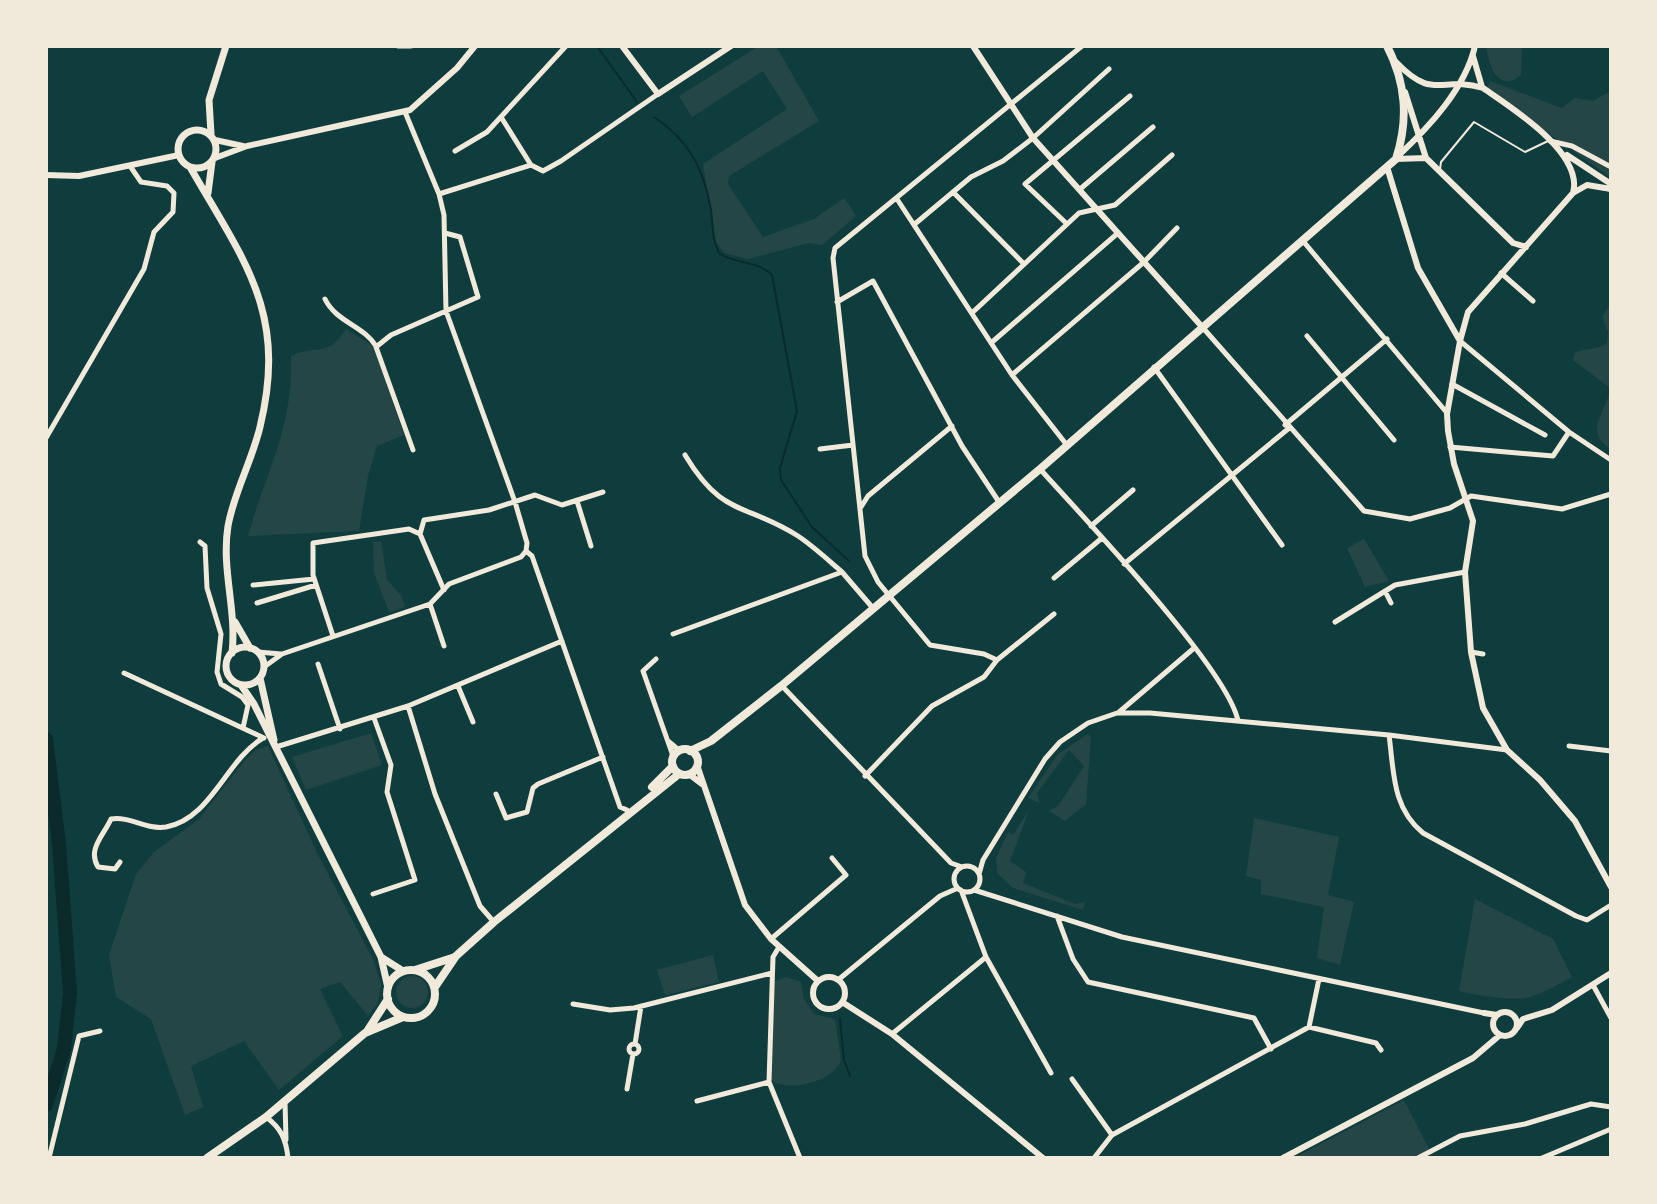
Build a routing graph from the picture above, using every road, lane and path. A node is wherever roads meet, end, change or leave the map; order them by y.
1 (226, 46) edge
2 (398, 46) edge
3 (411, 46) edge
4 (475, 46) edge
5 (566, 46) edge
6 (622, 46) edge
7 (731, 46) edge
8 (973, 46) edge
9 (1082, 46) edge
10 (1387, 46) edge
11 (1475, 46) edge
12 (1473, 56) junction
13 (1393, 59) junction
14 (1109, 69) dead end
15 (1458, 84) junction
16 (1483, 88) junction
17 (1404, 89) junction
18 (658, 94) junction
19 (1130, 96) dead end
20 (1009, 103) junction
21 (405, 112) junction
22 (501, 117) junction
23 (1153, 127) dead end
24 (213, 137) junction
25 (1033, 138) junction
26 (1418, 138) junction
27 (1549, 140) junction
28 (247, 146) junction
29 (455, 151) dead end
30 (1564, 153) junction
31 (179, 155) junction
32 (1172, 155) dead end
33 (1426, 158) junction
34 (1396, 159) junction
35 (213, 160) junction
36 (1052, 160) junction
37 (531, 165) junction
38 (130, 166) junction
39 (190, 167) junction
40 (1387, 167) junction
41 (1611, 167) edge
42 (1440, 172) junction
43 (46, 175) edge
44 (1611, 187) edge
45 (1079, 190) junction
46 (954, 193) junction
47 (1573, 193) junction
48 (439, 194) junction
49 (208, 195) junction
50 (897, 199) junction
51 (1096, 209) junction
52 (916, 223) junction
53 (1067, 224) junction
54 (1177, 228) dead end
55 (445, 233) junction
56 (1118, 233) junction
57 (1303, 241) junction
58 (1526, 247) junction
59 (1144, 262) junction
60 (1023, 263) junction
61 (1500, 272) junction
62 (325, 299) dead end
63 (1533, 301) dead end
64 (837, 302) junction
65 (446, 311) junction
66 (973, 312) junction
67 (1204, 329) junction
68 (1307, 336) dead end
69 (1387, 339) junction
70 (1460, 341) junction
71 (991, 343) junction
72 (376, 347) junction
73 (1154, 367) junction
74 (1012, 375) junction
75 (1341, 376) junction
76 (1452, 384) junction
77 (1447, 414) junction
78 (952, 426) junction
79 (1287, 427) junction
80 (1569, 432) junction
81 (1545, 435) dead end
82 (46, 438) edge
83 (1394, 440) dead end
84 (1066, 444) junction
85 (853, 445) junction
86 (1450, 447) junction
87 (820, 449) dead end
88 (413, 450) dead end
89 (685, 455) dead end
90 (1611, 460) edge
91 (1040, 469) junction
92 (1235, 475) junction
93 (1133, 490) dead end
94 (603, 492) dead end
95 (1611, 494) edge
96 (1468, 497) junction
97 (577, 501) junction
98 (515, 502) junction
99 (999, 502) junction
100 (860, 507) junction
101 (1091, 526) junction
102 (420, 534) junction
103 (1102, 538) junction
104 (200, 542) dead end
105 (1282, 545) dead end
106 (591, 546) dead end
107 (526, 551) junction
108 (1124, 564) junction
109 (842, 572) junction
110 (1465, 572) junction
111 (1054, 578) dead end
112 (315, 582) junction
113 (253, 585) dead end
114 (444, 590) junction
115 (1385, 591) junction
116 (889, 594) junction
117 (257, 603) dead end
118 (1391, 603) dead end
119 (430, 604) junction
120 (872, 607) junction
121 (1054, 614) dead end
122 (234, 621) junction
123 (1335, 622) dead end
124 (673, 634) dead end
125 (333, 636) junction
126 (562, 641) junction
127 (444, 646) dead end
128 (1193, 649) junction
129 (254, 650) junction
130 (1471, 652) junction
131 (232, 653) junction
132 (282, 654) junction
133 (1483, 654) dead end
134 (656, 659) dead end
135 (997, 660) junction
136 (318, 664) dead end
137 (264, 667) junction
138 (124, 673) dead end
139 (260, 678) junction
140 (241, 685) junction
141 (458, 686) junction
142 (781, 686) junction
143 (408, 706) junction
144 (1117, 713) junction
145 (374, 718) junction
146 (473, 722) dead end
147 (1238, 722) junction
148 (243, 728) junction
149 (340, 729) junction
150 (1389, 735) junction
151 (266, 738) junction
152 (1569, 746) dead end
153 (276, 748) junction
154 (1507, 750) junction
155 (1611, 751) edge
156 (603, 757) junction
157 (675, 758) junction
158 (695, 758) junction
159 (684, 774) junction
160 (865, 776) junction
161 (707, 790) junction
162 (496, 794) dead end
163 (625, 813) junction
164 (832, 858) dead end
165 (983, 860) junction
166 (120, 862) dead end
167 (951, 863) junction
168 (965, 866) junction
169 (955, 878) junction
170 (980, 878) junction
171 (1611, 887) edge
172 (960, 889) junction
173 (947, 891) junction
174 (972, 891) junction
175 (986, 892) junction
176 (373, 894) dead end
177 (1611, 905) edge
178 (965, 907) junction
179 (1057, 916) junction
180 (494, 922) junction
181 (771, 939) junction
182 (779, 947) junction
183 (456, 956) junction
184 (381, 957) junction
185 (986, 957) junction
186 (415, 970) junction
187 (403, 971) junction
188 (1611, 972) edge
189 (772, 973) junction
190 (1319, 979) junction
191 (838, 980) junction
192 (818, 981) junction
193 (1593, 985) junction
194 (435, 987) junction
195 (388, 988) junction
196 (388, 999) junction
197 (842, 1002) junction
198 (573, 1004) dead end
199 (641, 1006) junction
200 (1507, 1012) junction
201 (1484, 1013) joint
202 (1539, 1015) junction
203 (403, 1017) junction
204 (1611, 1018) edge
205 (1496, 1025) junction
206 (1309, 1027) junction
207 (1517, 1028) junction
208 (100, 1031) dead end
209 (365, 1033) junction
210 (892, 1034) junction
211 (1271, 1049) junction
212 (1381, 1050) dead end
213 (1051, 1073) dead end
214 (1072, 1079) dead end
215 (769, 1082) junction
216 (627, 1089) dead end
217 (285, 1100) junction
218 (697, 1101) dead end
219 (1611, 1107) edge
220 (266, 1117) junction
221 (1611, 1129) edge
222 (1112, 1135) junction
223 (286, 1141) junction
224 (49, 1158) edge
225 (207, 1158) edge
226 (288, 1158) edge
227 (800, 1158) edge
228 (1043, 1158) edge
229 (1094, 1158) edge
230 (1283, 1158) edge
231 (1418, 1158) edge
232 (1542, 1158) edge

1 - 24 main road
2 - 3 street
4 - 21 street
5 - 22 street
6 - 18 street
7 - 18 street
8 - 20 street
9 - 20 street
10 - 13 main road
11 - 12 street
12 - 15 street
12 - 16 street
13 - 15 street
13 - 17 main road
14 - 25 street
15 - 16 street
15 - 26 street
16 - 27 street
17 - 26 street
17 - 34 main road
18 - 37 street
19 - 36 street
20 - 25 street
20 - 50 street
21 - 28 street
21 - 48 street
22 - 29 street
22 - 37 street
23 - 45 street
24 - 28 street
24 - 31 main road
24 - 35 main road
25 - 36 street
25 - 46 street
26 - 33 street
26 - 34 street
27 - 30 street
27 - 41 street
27 - 42 lane
28 - 35 street
30 - 44 street
30 - 47 street
31 - 38 street
31 - 39 main road
32 - 51 street
33 - 34 street
33 - 42 street
34 - 40 main road
35 - 39 main road
35 - 49 main road
36 - 45 street
36 - 53 street
37 - 48 street
38 - 43 street
38 - 82 street
39 - 49 main road
40 - 57 main road
40 - 70 street
42 - 58 street
44 - 47 street
45 - 51 street
46 - 52 street
46 - 60 street
47 - 58 street
48 - 55 street
49 - 122 main road
50 - 52 street
50 - 64 street
51 - 53 street
51 - 56 street
52 - 66 street
53 - 60 street
54 - 59 street
55 - 65 street
55 - 65 street
56 - 59 street
56 - 71 street
57 - 67 main road
57 - 69 street
58 - 61 street
59 - 67 street
59 - 74 street
60 - 66 street
61 - 63 street
61 - 70 street
62 - 72 street
64 - 78 street
64 - 85 street
65 - 72 street
65 - 98 street
66 - 71 street
67 - 73 main road
67 - 79 street
68 - 75 street
69 - 75 street
69 - 77 street
70 - 76 street
70 - 80 street
71 - 74 street
72 - 88 street
73 - 84 main road
73 - 92 street
74 - 84 street
75 - 79 street
75 - 83 street
76 - 77 street
76 - 81 street
77 - 86 street
78 - 99 street
78 - 100 street
79 - 92 street
79 - 96 street
80 - 86 street
80 - 90 street
84 - 91 main road
85 - 87 street
85 - 100 street
86 - 96 street
89 - 109 street
91 - 99 main road
91 - 101 street
92 - 105 street
92 - 108 street
93 - 101 street
94 - 97 street
95 - 96 street
96 - 110 street
97 - 98 street
97 - 106 street
98 - 102 street
98 - 107 street
99 - 116 main road
100 - 116 street
101 - 103 street
102 - 112 street
102 - 114 street
103 - 108 street
103 - 111 street
104 - 148 street
107 - 114 street
107 - 126 street
108 - 128 street
109 - 120 street
109 - 124 street
110 - 115 street
110 - 130 street
112 - 113 street
112 - 117 street
112 - 125 street
114 - 119 street
115 - 118 street
115 - 123 street
116 - 120 main road
116 - 135 street
119 - 125 street
119 - 127 street
120 - 142 main road
121 - 135 street
122 - 129 main road
122 - 131 main road
125 - 132 street
126 - 141 street
126 - 156 street
128 - 144 street
128 - 147 street
129 - 131 main road
129 - 132 street
129 - 137 main road
130 - 133 street
130 - 154 street
131 - 140 main road
132 - 137 street
134 - 157 street
135 - 160 street
136 - 149 street
137 - 139 main road
138 - 148 street
139 - 140 main road
139 - 153 main road
140 - 151 main road
141 - 143 street
141 - 146 street
142 - 158 main road
142 - 160 street
143 - 145 street
143 - 180 street
144 - 147 street
144 - 165 street
145 - 149 street
145 - 176 street
147 - 150 street
148 - 151 street
149 - 153 street
150 - 154 street
150 - 177 street
151 - 153 main road
151 - 166 street
152 - 155 street
153 - 184 main road
154 - 171 street
156 - 162 street
156 - 163 street
157 - 158 main road
157 - 159 main road
157 - 163 main road
158 - 159 main road
158 - 161 street
159 - 161 street
159 - 163 main road
160 - 167 street
161 - 181 street
163 - 180 main road
164 - 181 street
165 - 168 street
165 - 170 street
167 - 168 street
167 - 169 street
168 - 169 street
168 - 170 street
169 - 172 street
169 - 173 street
170 - 174 street
170 - 175 street
172 - 173 street
172 - 174 street
172 - 178 street
173 - 191 street
174 - 175 street
174 - 178 street
175 - 179 street
178 - 185 street
179 - 190 street
179 - 211 street
180 - 183 main road
181 - 182 street
182 - 189 street
182 - 192 street
183 - 186 main road
183 - 194 main road
184 - 187 main road
184 - 195 main road
185 - 210 street
185 - 213 street
186 - 187 main road
186 - 194 main road
187 - 195 main road
188 - 193 street
189 - 199 street
189 - 215 street
190 - 201 street
190 - 206 street
191 - 192 street
191 - 197 street
192 - 197 street
193 - 202 street
193 - 204 street
194 - 203 main road
195 - 196 main road
196 - 203 main road
196 - 209 main road
197 - 210 street
198 - 199 street
199 - 216 street
200 - 202 street
200 - 205 street
200 - 207 street
201 - 205 street
202 - 207 street
203 - 209 main road
205 - 207 street
205 - 230 street
206 - 211 street
206 - 212 street
208 - 224 street
209 - 217 main road
210 - 228 street
211 - 222 street
214 - 222 street
215 - 218 street
215 - 227 street
217 - 220 main road
217 - 223 street
219 - 231 street
220 - 223 street
220 - 225 main road
221 - 232 street
222 - 229 street
223 - 226 street

